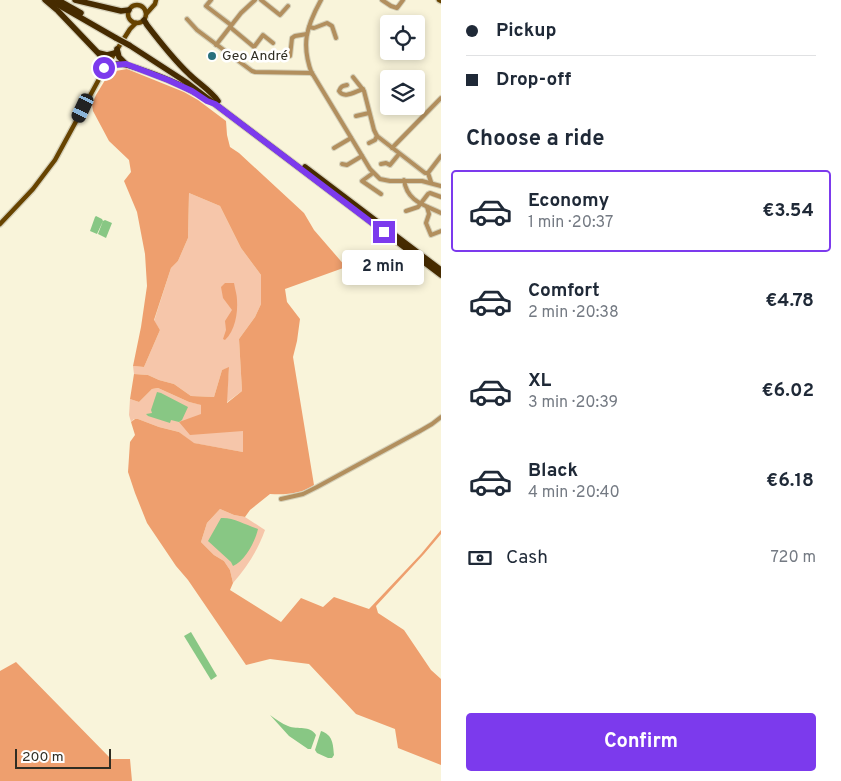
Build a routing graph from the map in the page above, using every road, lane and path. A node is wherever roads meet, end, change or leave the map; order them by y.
1 (45, 0) edge
2 (50, 0) edge
3 (58, 0) edge
4 (75, 0) edge
5 (155, 0) edge
6 (211, 0) edge
7 (255, 0) edge
8 (261, 0) edge
9 (320, 0) edge
10 (382, 0) edge
11 (403, 0) edge
12 (288, 6) dead end
13 (144, 7) junction
14 (129, 10) junction
15 (147, 13) junction
16 (187, 19) dead end
17 (144, 20) junction
18 (134, 22) junction
19 (230, 26) junction
20 (309, 27) junction
21 (307, 34) junction
22 (117, 36) junction
23 (336, 38) dead end
24 (273, 43) dead end
25 (216, 45) junction
26 (116, 51) junction
27 (97, 52) junction
28 (290, 56) dead end
29 (126, 64) junction
30 (104, 70) junction
31 (312, 74) junction
32 (101, 76) junction
33 (353, 78) dead end
34 (347, 85) dead end
35 (363, 90) junction
36 (441, 98) edge
37 (216, 102) junction
38 (369, 113) junction
39 (356, 116) dead end
40 (377, 136) junction
41 (350, 138) junction
42 (369, 143) dead end
43 (334, 148) dead end
44 (392, 148) junction
45 (399, 154) junction
46 (362, 156) junction
47 (441, 156) edge
48 (342, 164) dead end
49 (381, 164) dead end
50 (373, 173) junction
51 (427, 173) junction
52 (404, 180) junction
53 (422, 181) junction
54 (431, 182) junction
55 (441, 186) edge
56 (380, 194) dead end
57 (441, 197) edge
58 (419, 204) junction
59 (427, 207) junction
60 (406, 211) dead end
61 (441, 213) edge
62 (0, 224) edge
63 (441, 231) edge
64 (441, 270) edge
65 (441, 275) edge
66 (441, 416) edge
67 (281, 498) dead end

1 - 27 highway
2 - 22 highway
3 - 22 highway
4 - 14 highway
5 - 13 main road
5 - 15 main road
6 - 19 street
7 - 19 street
8 - 12 street
9 - 20 street
10 - 11 street
13 - 14 main road
13 - 15 main road
14 - 18 main road
15 - 17 main road
16 - 25 street
17 - 18 main road
17 - 37 highway
18 - 26 main road
19 - 24 street
19 - 25 street
20 - 21 street
20 - 23 street
21 - 28 street
21 - 31 street
22 - 37 highway, bridge
25 - 31 street
26 - 27 highway
26 - 29 highway
26 - 30 main road
27 - 30 highway
29 - 32 highway
29 - 37 highway
30 - 32 main road
31 - 41 street
32 - 62 main road
33 - 35 street
34 - 35 street
35 - 38 street
36 - 44 street
37 - 64 highway
37 - 65 highway
38 - 39 street
38 - 40 street
40 - 42 street
40 - 44 street
41 - 43 street
41 - 46 street
44 - 45 street
45 - 49 street
45 - 51 street
46 - 48 street
46 - 50 street
47 - 51 street
50 - 52 street
50 - 56 street
51 - 53 street
51 - 54 street
52 - 53 street
52 - 58 street
53 - 54 street
54 - 55 street
57 - 58 street
58 - 59 street
58 - 60 street
59 - 61 street
59 - 63 street
66 - 67 street

